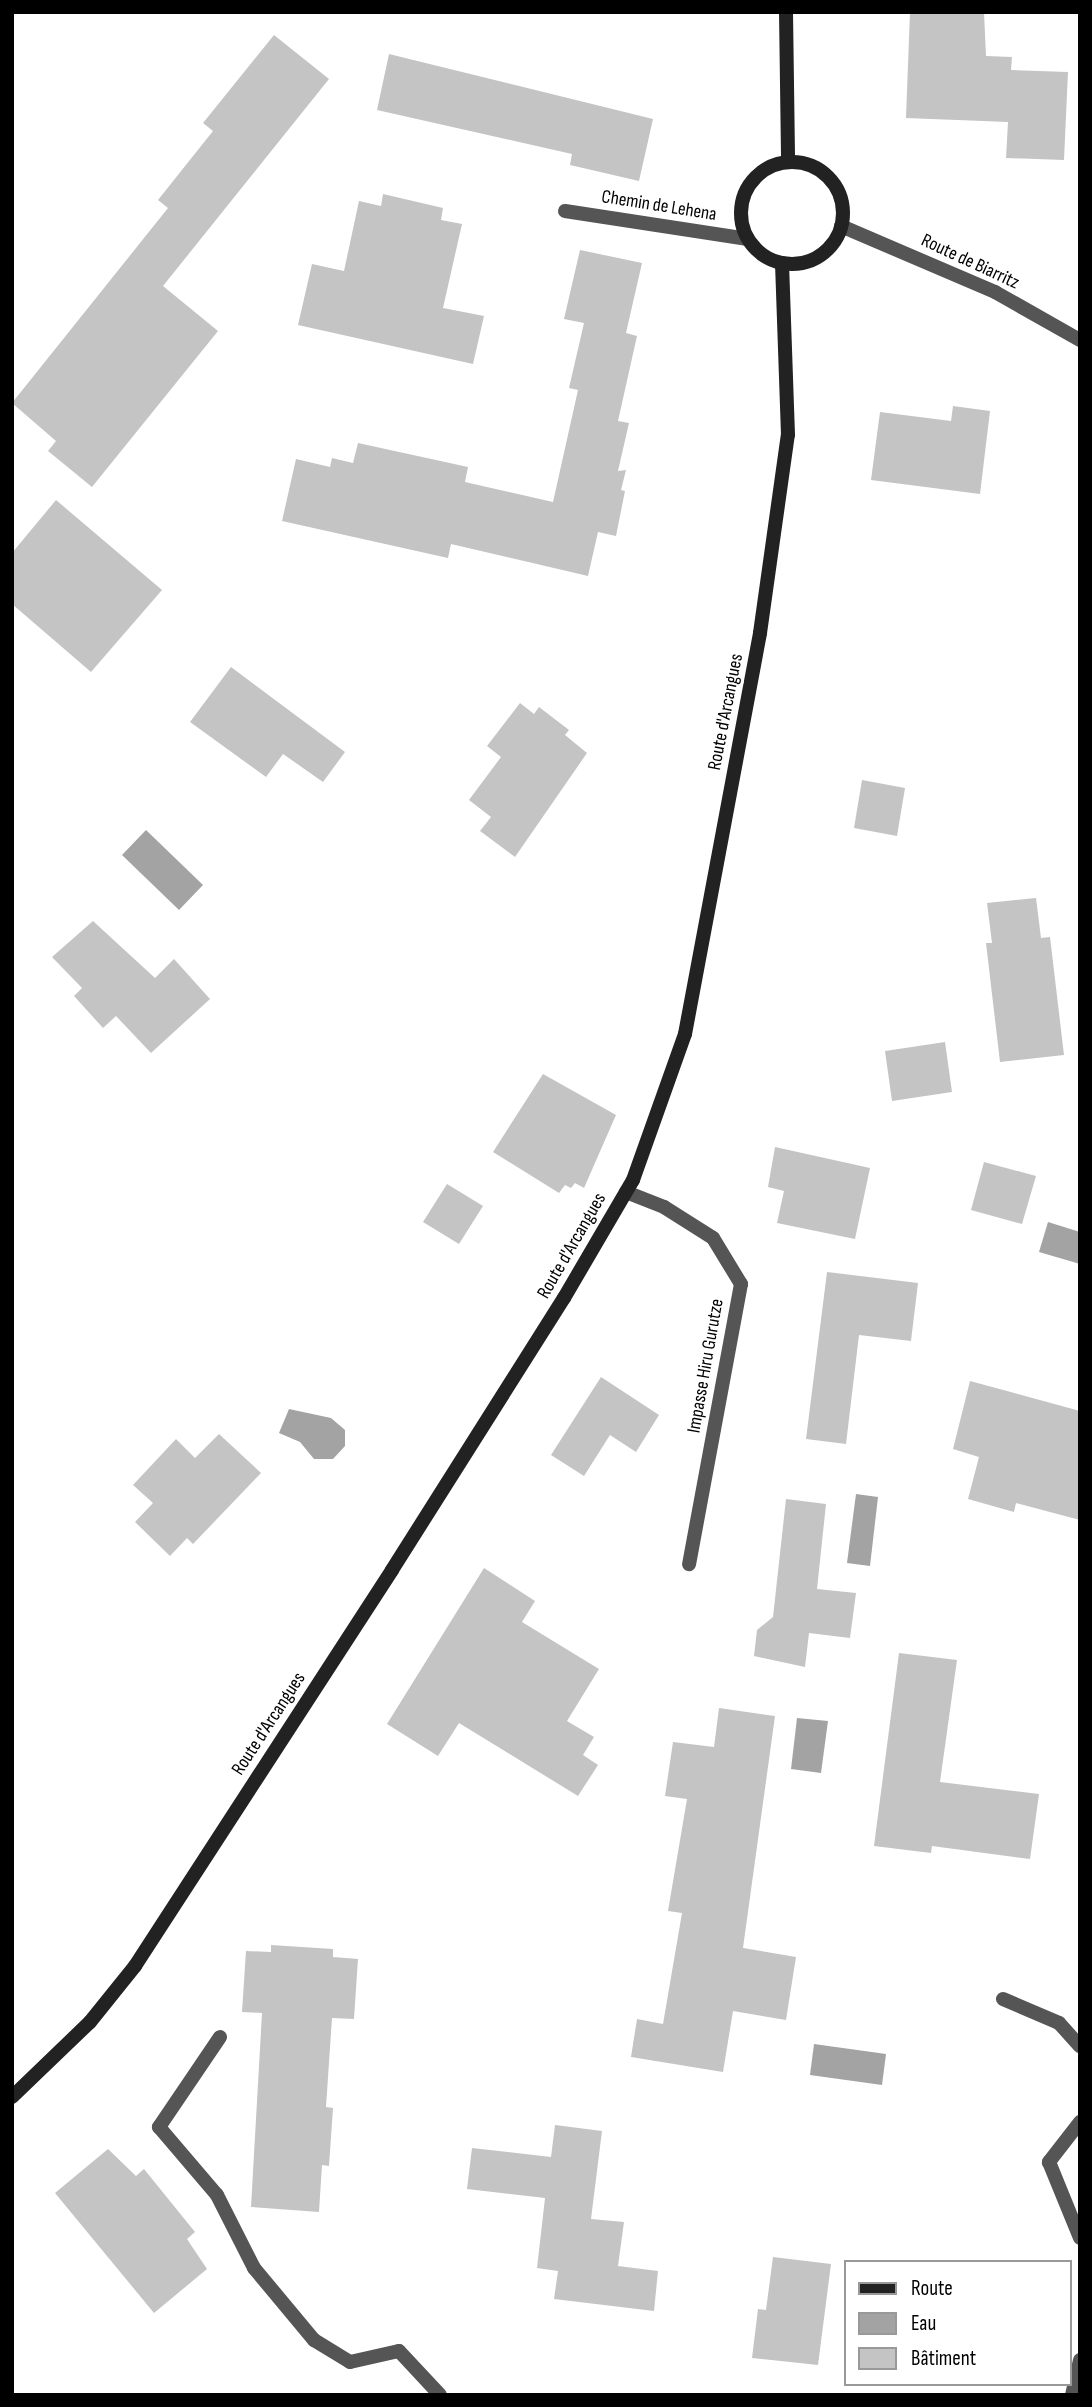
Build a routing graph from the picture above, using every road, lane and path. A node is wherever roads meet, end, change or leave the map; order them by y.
1 (786, 12) edge
2 (788, 162) junction
3 (565, 211) dead end
4 (841, 226) junction
5 (748, 239) junction
6 (782, 263) junction
7 (1080, 340) edge
8 (626, 1192) junction
9 (689, 1564) dead end
10 (1003, 1999) dead end
11 (220, 2037) dead end
12 (1080, 2046) edge
13 (12, 2097) edge
14 (1080, 2122) edge
15 (1080, 2238) edge
16 (1080, 2360) edge
17 (440, 2395) edge
18 (1072, 2395) edge

1 - 2 main road
2 - 4 main road
2 - 5 main road
3 - 5 street, Chemin de Lehena
4 - 6 main road
4 - 7 street, Route de Biarritz
5 - 6 main road
6 - 8 main road, Route d'Arcangues
8 - 9 street, Impasse Hiru Gurutze
8 - 13 main road, Route d'Arcangues
10 - 12 street
11 - 17 street
14 - 15 street
16 - 18 street

